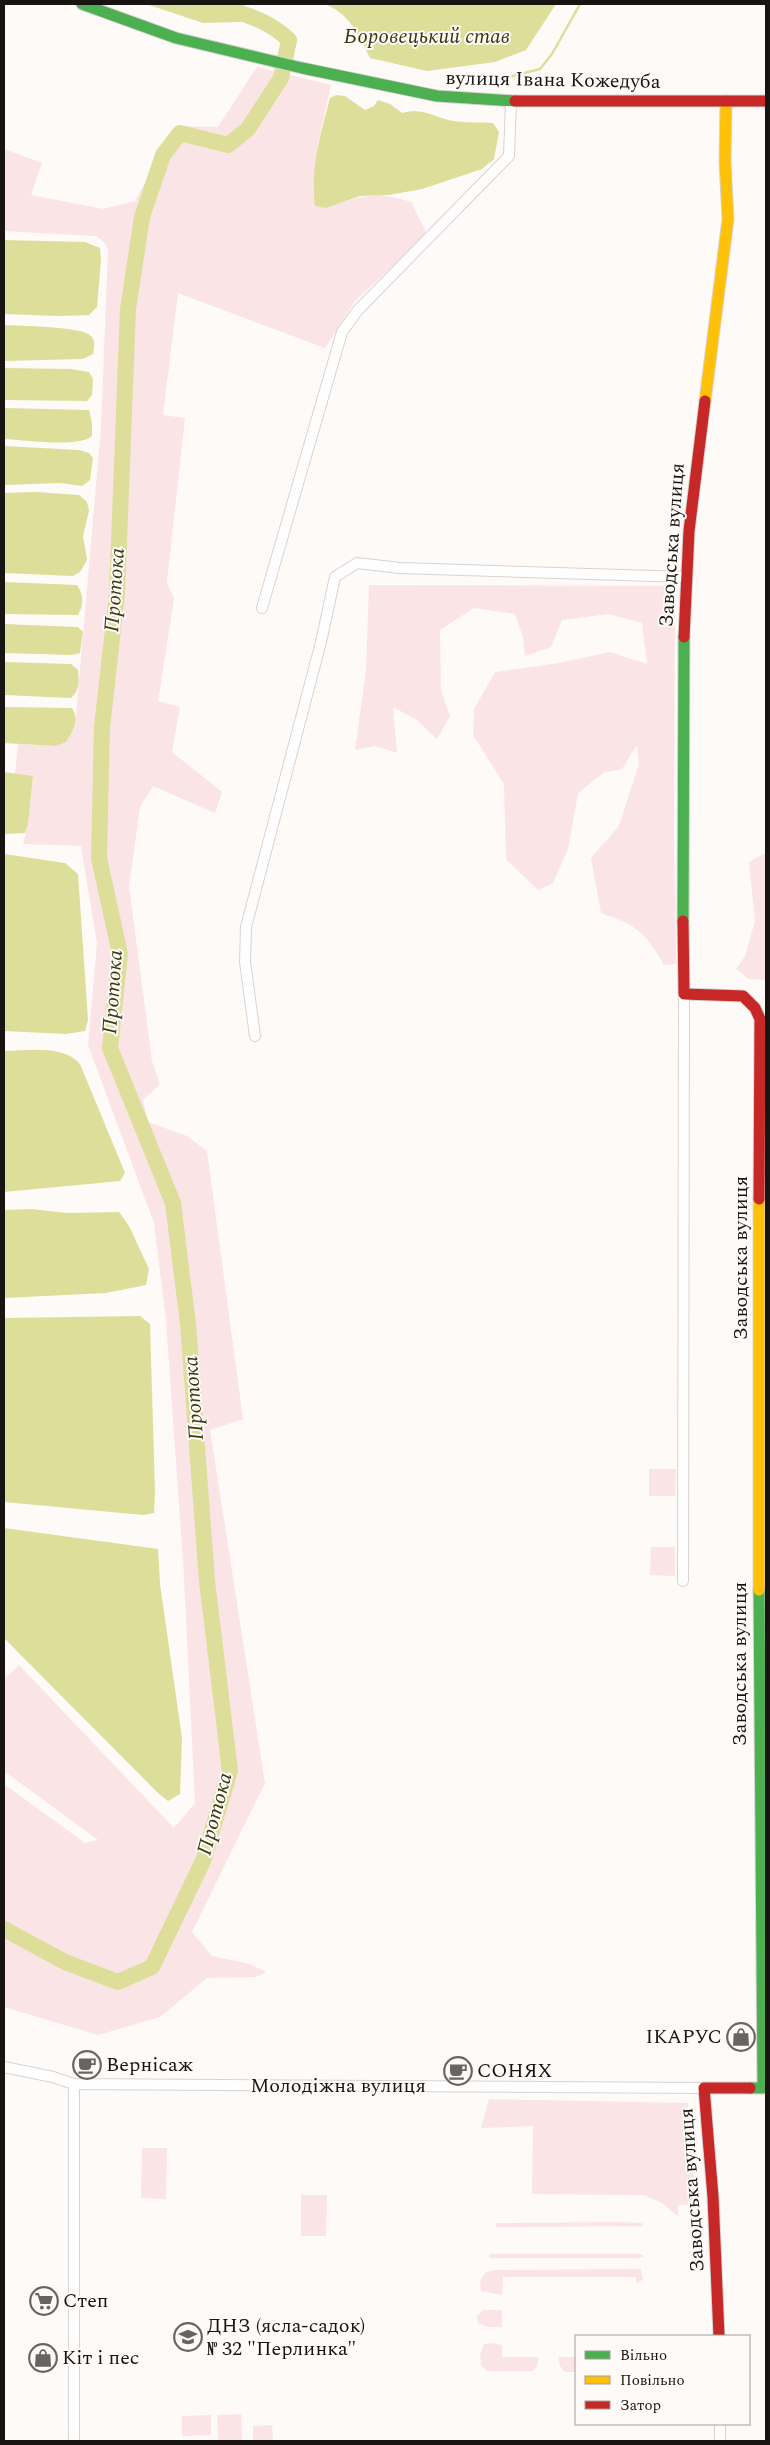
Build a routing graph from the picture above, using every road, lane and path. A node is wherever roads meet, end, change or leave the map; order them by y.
1 (82, 4) edge
2 (510, 101) junction
3 (726, 101) junction
4 (766, 101) edge
5 (687, 577) junction
6 (262, 608) dead end
7 (684, 994) junction
8 (255, 1036) dead end
9 (683, 1581) dead end
10 (4, 2066) edge
11 (74, 2084) junction
12 (704, 2088) junction
13 (719, 2335) edge
14 (720, 2425) edge
15 (74, 2441) edge
16 (720, 2441) edge

1 - 2 street, вулиця Івана Кожедуба
2 - 3 street, вулиця Івана Кожедуба
2 - 6 street
3 - 4 street, вулиця Івана Кожедуба
3 - 5 street, Заводська вулиця
5 - 7 street, Заводська вулиця
5 - 8 street
7 - 9 street, Заводська вулиця
7 - 12 street, Заводська вулиця
10 - 11 street, Молодіжна вулиця
11 - 12 street, Молодіжна вулиця
11 - 15 street
12 - 13 street, Заводська вулиця
14 - 16 street

